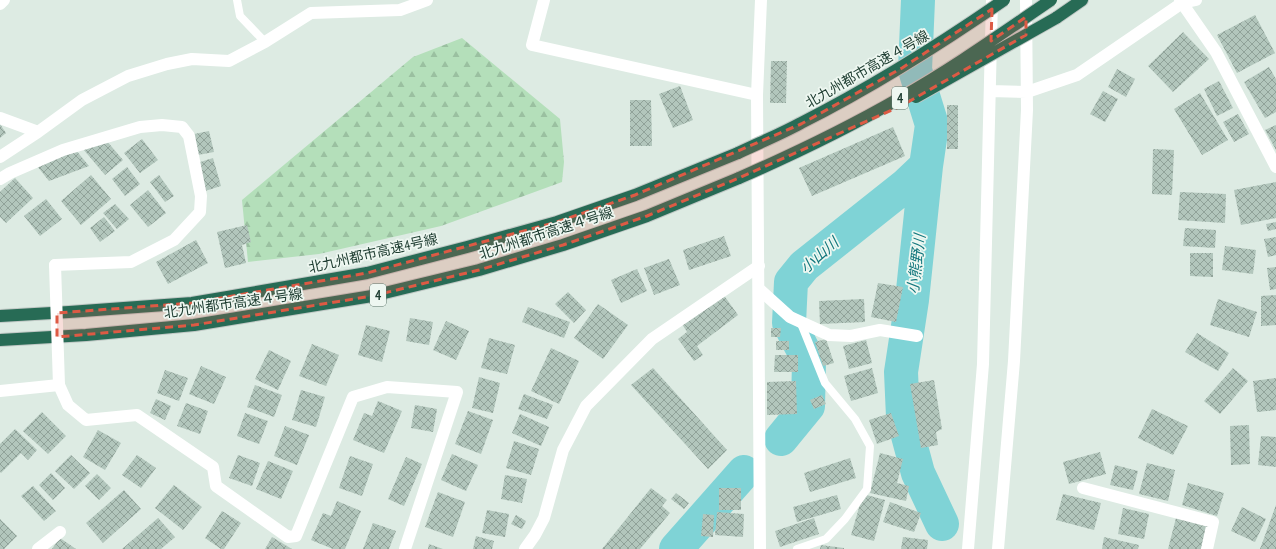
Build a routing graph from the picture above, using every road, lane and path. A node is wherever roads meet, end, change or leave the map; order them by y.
1 (4, 0) edge
2 (237, 0) edge
3 (428, 0) edge
4 (544, 0) edge
5 (761, 0) edge
6 (1003, 0) edge
7 (1026, 0) edge
8 (1051, 0) edge
9 (1082, 0) edge
10 (1196, 0) edge
11 (1181, 2) edge
12 (0, 4) edge
13 (990, 6) edge
14 (265, 42) junction
15 (990, 91) junction
16 (1026, 92) junction
17 (757, 95) junction
18 (0, 118) edge
19 (38, 132) junction
20 (834, 134) junction
21 (738, 153) joint
22 (0, 157) edge
23 (1276, 167) edge
24 (0, 179) edge
25 (759, 266) junction
26 (759, 289) junction
27 (0, 316) edge
28 (800, 321) junction
29 (917, 336) dead end
30 (0, 340) edge
31 (59, 385) junction
32 (0, 391) edge
33 (1083, 488) dead end
34 (60, 532) dead end
35 (38, 549) edge
36 (405, 549) edge
37 (525, 549) edge
38 (760, 549) edge
39 (797, 549) edge
40 (968, 549) edge
41 (998, 549) edge
42 (1207, 549) edge

1 - 12 street
2 - 14 lane
3 - 14 street
4 - 17 street
5 - 17 street
6 - 13 highway, 北九州都市高速４号線 / 4, bridge
7 - 16 street
8 - 20 highway, 北九州都市高速４号線 / 4, bridge
9 - 20 highway, bridge
10 - 11 street
11 - 16 street
11 - 23 street
13 - 15 street
13 - 21 highway, 北九州都市高速４号線 / 4, bridge
14 - 19 street
15 - 16 street
15 - 40 street
16 - 41 street
17 - 25 street
18 - 19 street
19 - 22 street
20 - 30 highway, 北九州都市高速４号線 / 4, bridge
21 - 27 highway, 北九州都市高速4号線 / 4
24 - 31 street, bridge
25 - 26 street
25 - 37 street
26 - 28 street
26 - 38 street
28 - 29 street
28 - 39 lane
31 - 32 street
31 - 36 street
33 - 42 street
34 - 35 street

